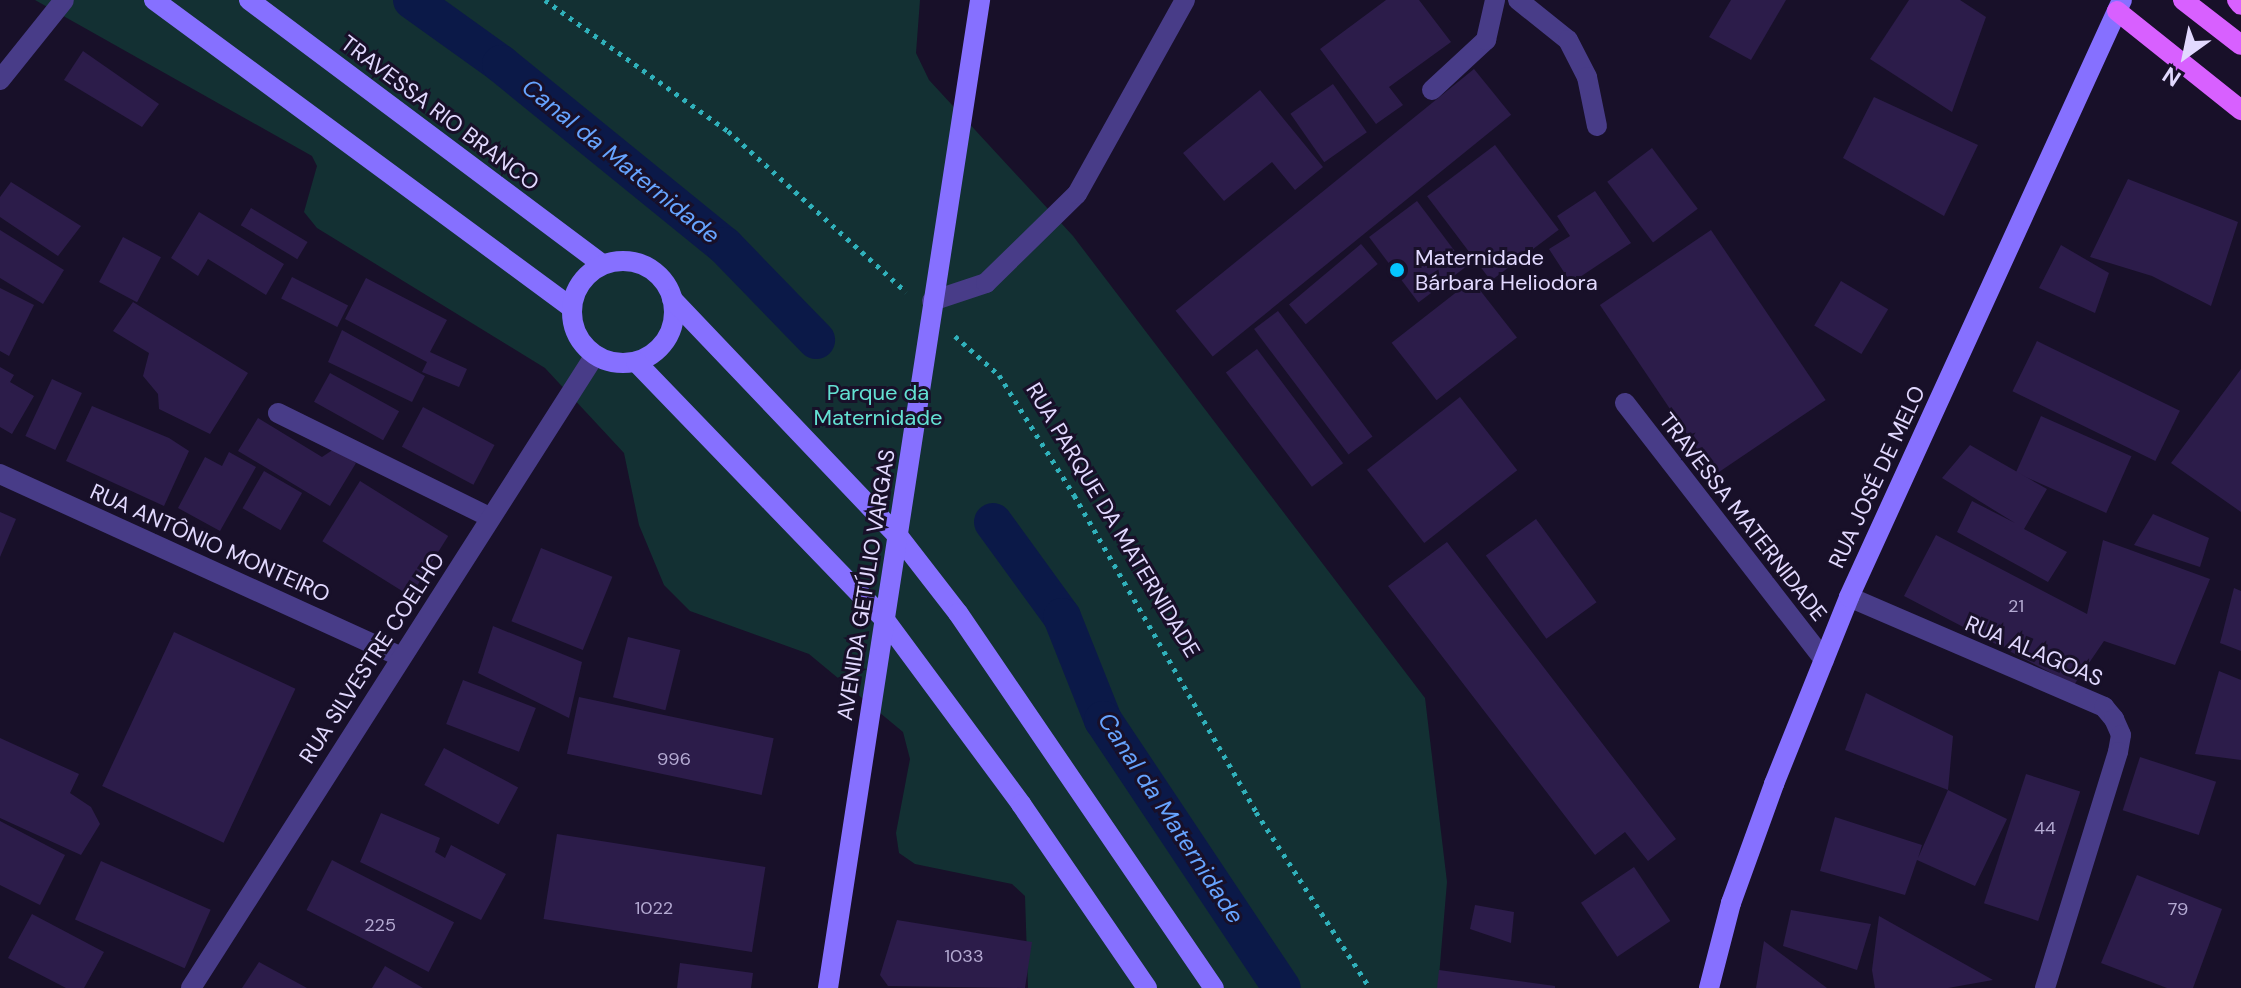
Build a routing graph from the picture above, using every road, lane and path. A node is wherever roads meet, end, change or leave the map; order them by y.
1 (64, 0) edge
2 (154, 0) edge
3 (249, 0) edge
4 (545, 0) edge
5 (980, 0) edge
6 (1185, 0) edge
7 (1495, 0) edge
8 (1518, 0) edge
9 (2183, 0) edge
10 (2237, 0) edge
11 (2241, 5) edge
12 (2120, 6) edge
13 (2241, 45) edge
14 (0, 80) edge
15 (1432, 90) dead end
16 (2241, 110) edge
17 (1597, 126) dead end
18 (602, 264) junction
19 (672, 299) junction
20 (930, 307) junction
21 (572, 308) junction
22 (595, 355) junction
23 (636, 362) junction
24 (1625, 403) dead end
25 (278, 413) dead end
26 (0, 474) edge
27 (491, 518) junction
28 (899, 537) junction
29 (1849, 597) junction
30 (885, 620) junction
31 (400, 656) junction
32 (1824, 660) junction
33 (191, 988) edge
34 (828, 988) edge
35 (1147, 988) edge
36 (1214, 988) edge
37 (1370, 988) edge
38 (1709, 988) edge
39 (2045, 988) edge

1 - 14 street
2 - 21 street
3 - 18 street, TRAVESSA RIO BRANCO
4 - 20 path, RUA PARQUE DA MATERNIDADE
5 - 20 street, AVENIDA GETÚLIO VARGAS
6 - 20 street
7 - 15 street
8 - 17 street
9 - 13 main road
10 - 11 main road
12 - 16 main road
12 - 29 street, RUA JOSÉ DE MELO
18 - 19 street
18 - 21 street
19 - 23 street
19 - 28 street
20 - 28 street, AVENIDA GETÚLIO VARGAS
20 - 37 path, RUA PARQUE DA MATERNIDADE
21 - 22 street
22 - 23 street
22 - 27 street, RUA SILVESTRE COELHO
23 - 30 street
24 - 32 street, TRAVESSA MATERNIDADE
25 - 27 street
26 - 31 street, RUA ANTÔNIO MONTEIRO
27 - 31 street, RUA SILVESTRE COELHO
28 - 30 street, AVENIDA GETÚLIO VARGAS
28 - 36 street
29 - 32 street, RUA JOSÉ DE MELO
29 - 39 street, RUA ALAGOAS
30 - 34 street, AVENIDA GETÚLIO VARGAS
30 - 35 street
31 - 33 street, RUA SILVESTRE COELHO
32 - 38 street, RUA JOSÉ DE MELO

